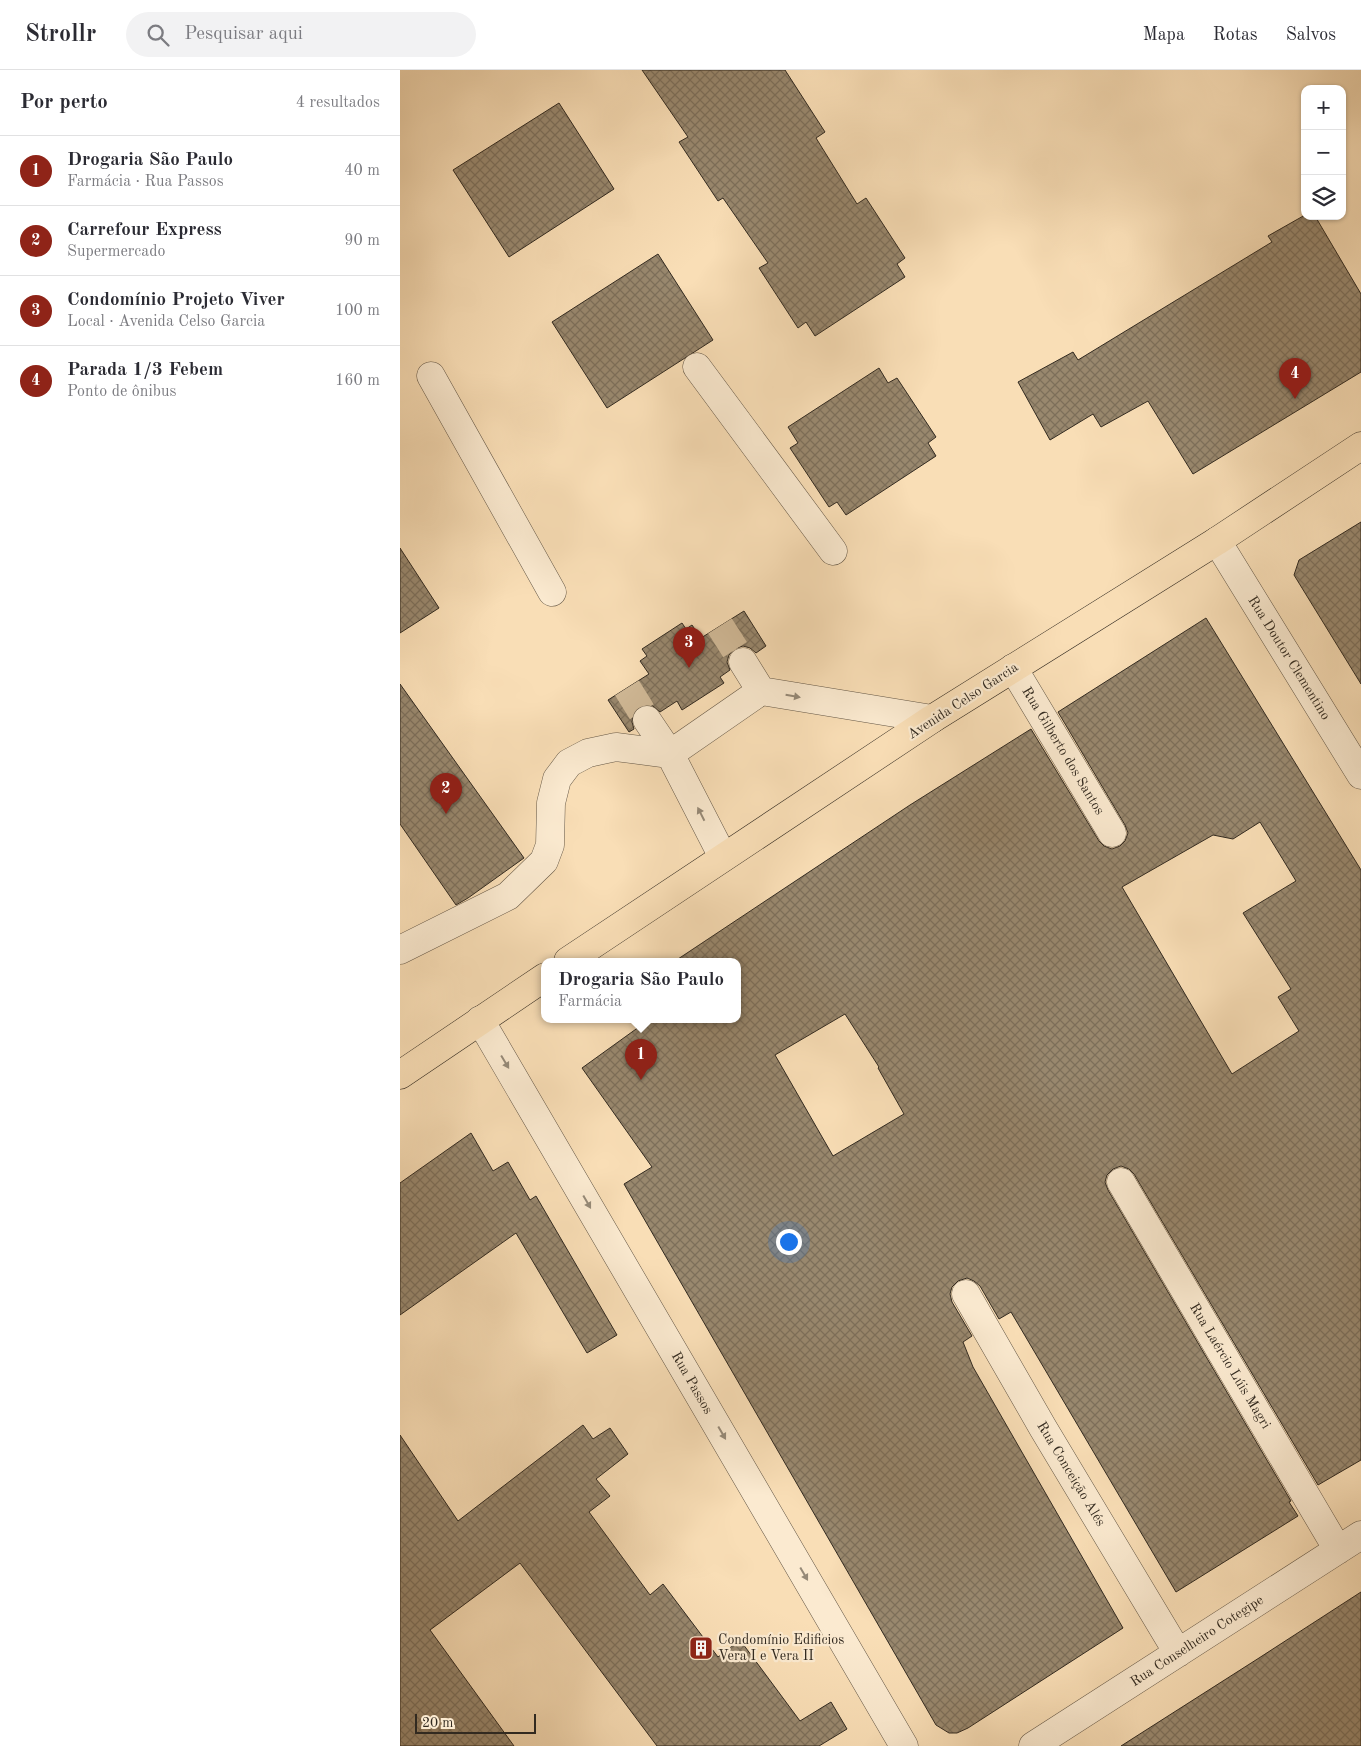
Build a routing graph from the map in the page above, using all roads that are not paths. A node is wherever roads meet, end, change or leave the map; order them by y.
1 (697, 367) dead end
2 (431, 376) dead end
3 (1361, 446) edge
4 (1217, 542) junction
5 (833, 551) dead end
6 (552, 592) dead end
7 (743, 662) tunnel mouth
8 (1013, 668) junction
9 (762, 691) junction
10 (647, 720) tunnel mouth
11 (932, 720) junction
12 (670, 754) junction
13 (1361, 775) edge
14 (1112, 833) dead end
15 (723, 857) junction
16 (400, 950) edge
17 (572, 958) edge
18 (541, 980) edge
19 (480, 1020) junction
20 (400, 1074) edge
21 (1121, 1182) dead end
22 (966, 1294) dead end
23 (1361, 1535) edge
24 (1338, 1550) junction
25 (1178, 1653) junction
26 (904, 1746) edge
27 (1033, 1746) edge

1 - 5 street
2 - 6 street
3 - 4 main road, Avenida Celso Garcia
4 - 8 main road, Avenida Celso Garcia
4 - 13 street, Rua Doutor Clementino
7 - 9 street
8 - 11 main road, Avenida Celso Garcia
8 - 14 street, Rua Gilberto dos Santos
9 -> 11 street
9 - 12 street
10 - 12 street
11 - 15 main road, Avenida Celso Garcia
15 -> 12 street
12 - 16 street
15 - 17 main road, Avenida Celso Garcia
18 - 19 main road
19 - 20 main road
19 -> 26 street, Rua Passos
21 - 24 street, Rua Laércio Lúis Magri
22 - 25 street, Rua Conceição Alés
23 - 24 street, Rua Conselheiro Cotegipe
24 - 25 street, Rua Conselheiro Cotegipe
25 - 27 street, Rua Conselheiro Cotegipe

